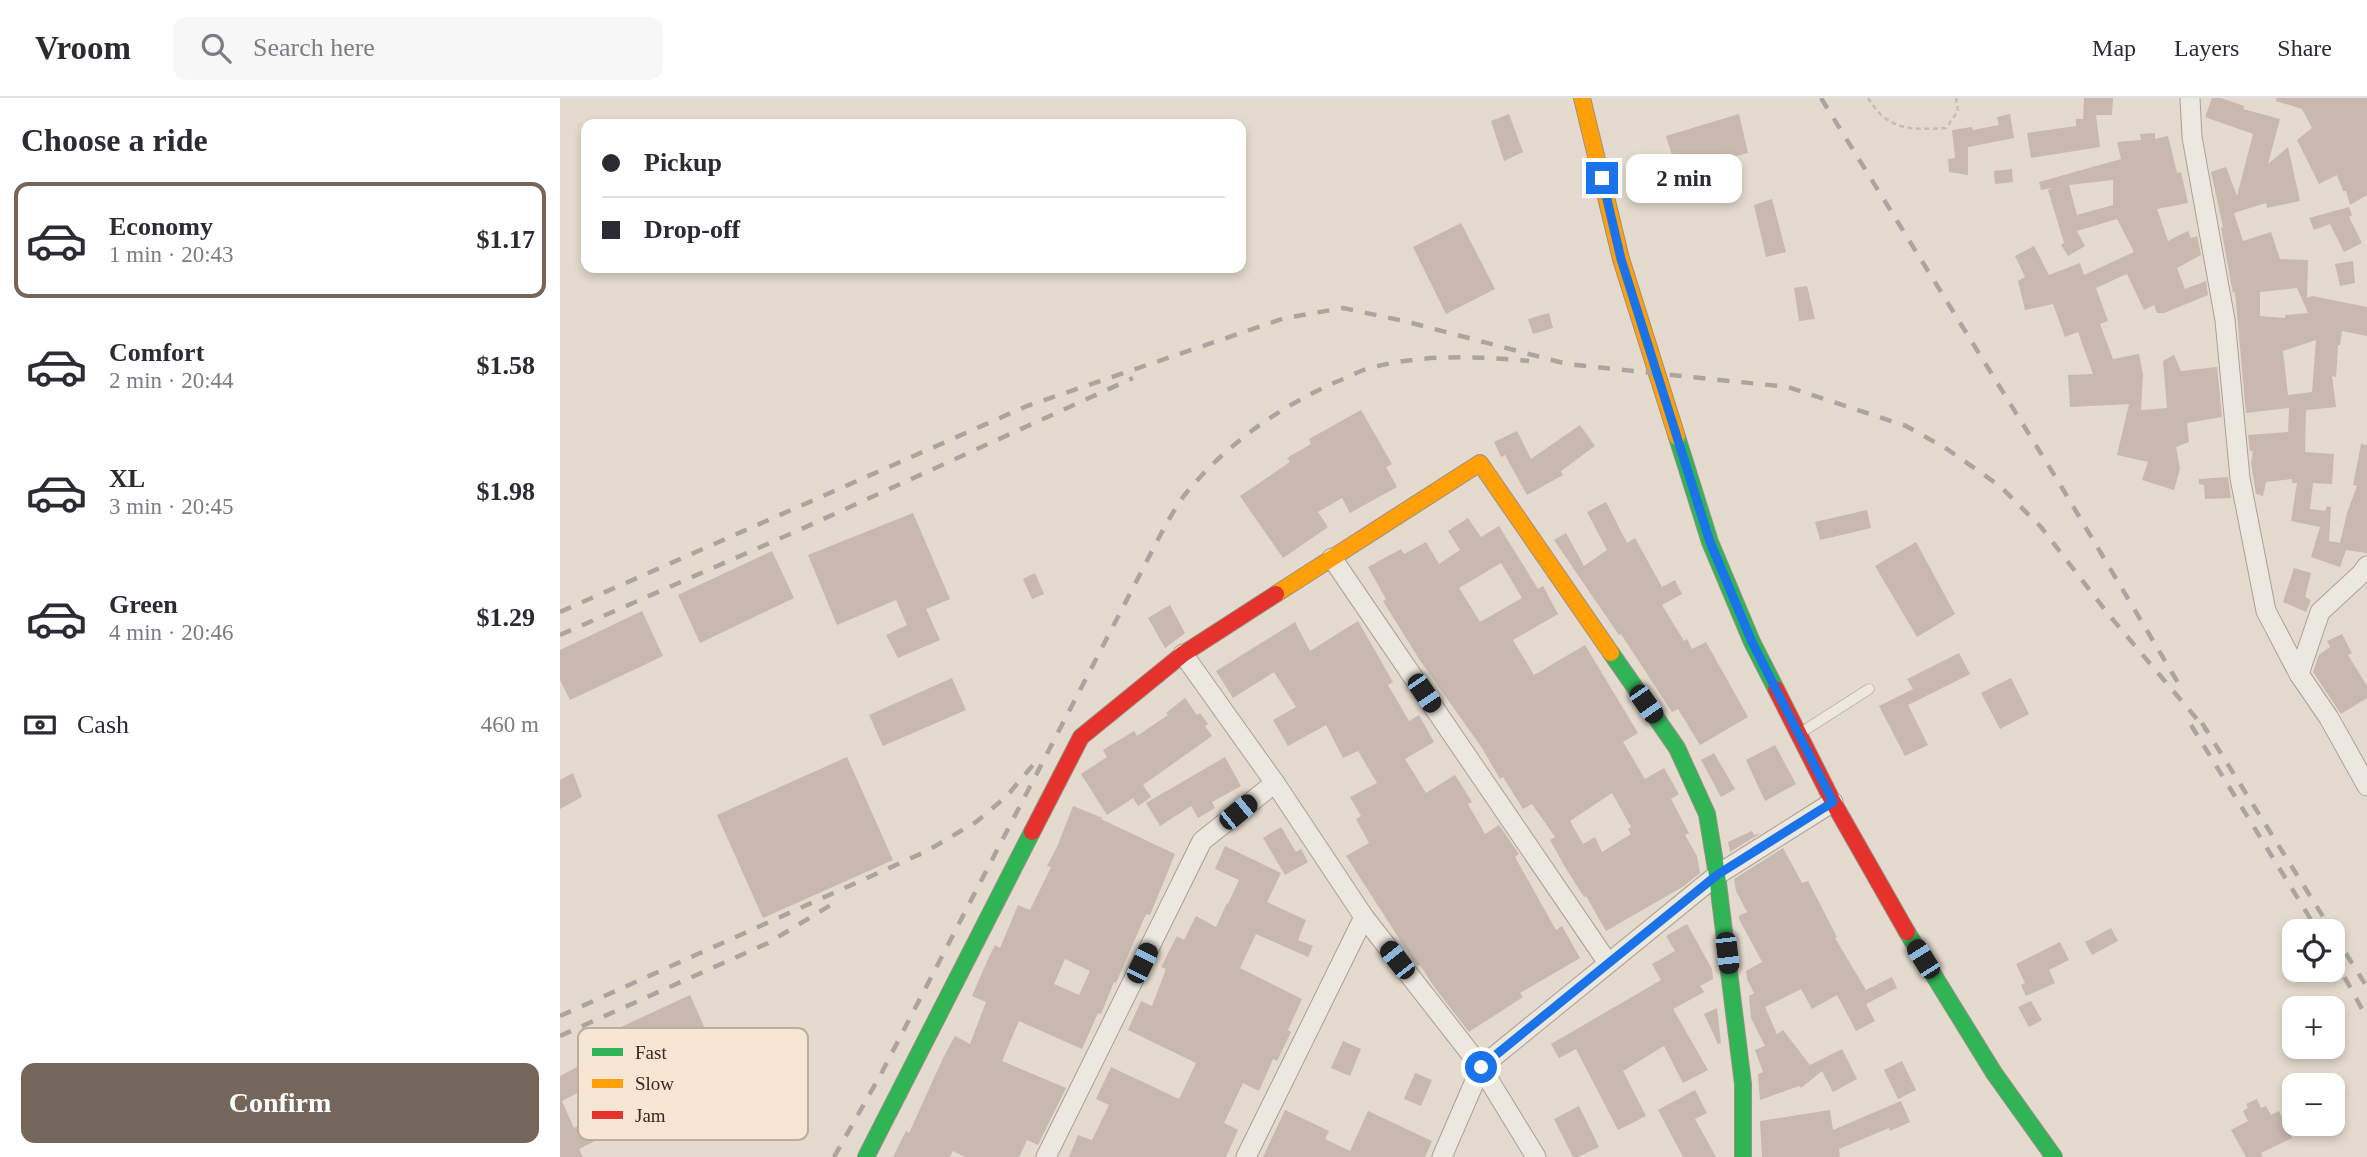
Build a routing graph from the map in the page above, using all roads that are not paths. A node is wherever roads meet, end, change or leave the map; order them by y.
1 (1582, 98) edge
2 (2190, 98) edge
3 (1332, 558) junction
4 (2367, 566) edge
5 (1183, 654) junction
6 (2299, 674) junction
7 (1869, 688) dead end
8 (1800, 734) junction
9 (1275, 782) junction
10 (2367, 786) edge
11 (1833, 802) junction
12 (1717, 875) junction
13 (1364, 917) junction
14 (1608, 963) junction
15 (1481, 1067) junction
16 (866, 1157) edge
17 (1046, 1157) edge
18 (1246, 1157) edge
19 (1442, 1157) edge
20 (1536, 1157) edge
21 (1743, 1157) edge
22 (2054, 1157) edge

1 - 8 main road
2 - 6 street
3 - 5 main road
3 - 12 main road
3 - 14 street
4 - 6 street
5 - 9 street
5 - 16 main road
6 - 10 street
7 - 8 lane
8 - 11 main road
9 - 13 street
9 - 17 street
11 - 12 street
11 - 22 main road
12 - 14 street
12 - 21 main road
13 - 15 street
13 - 18 street
14 - 15 street
15 - 19 street
15 - 20 street

